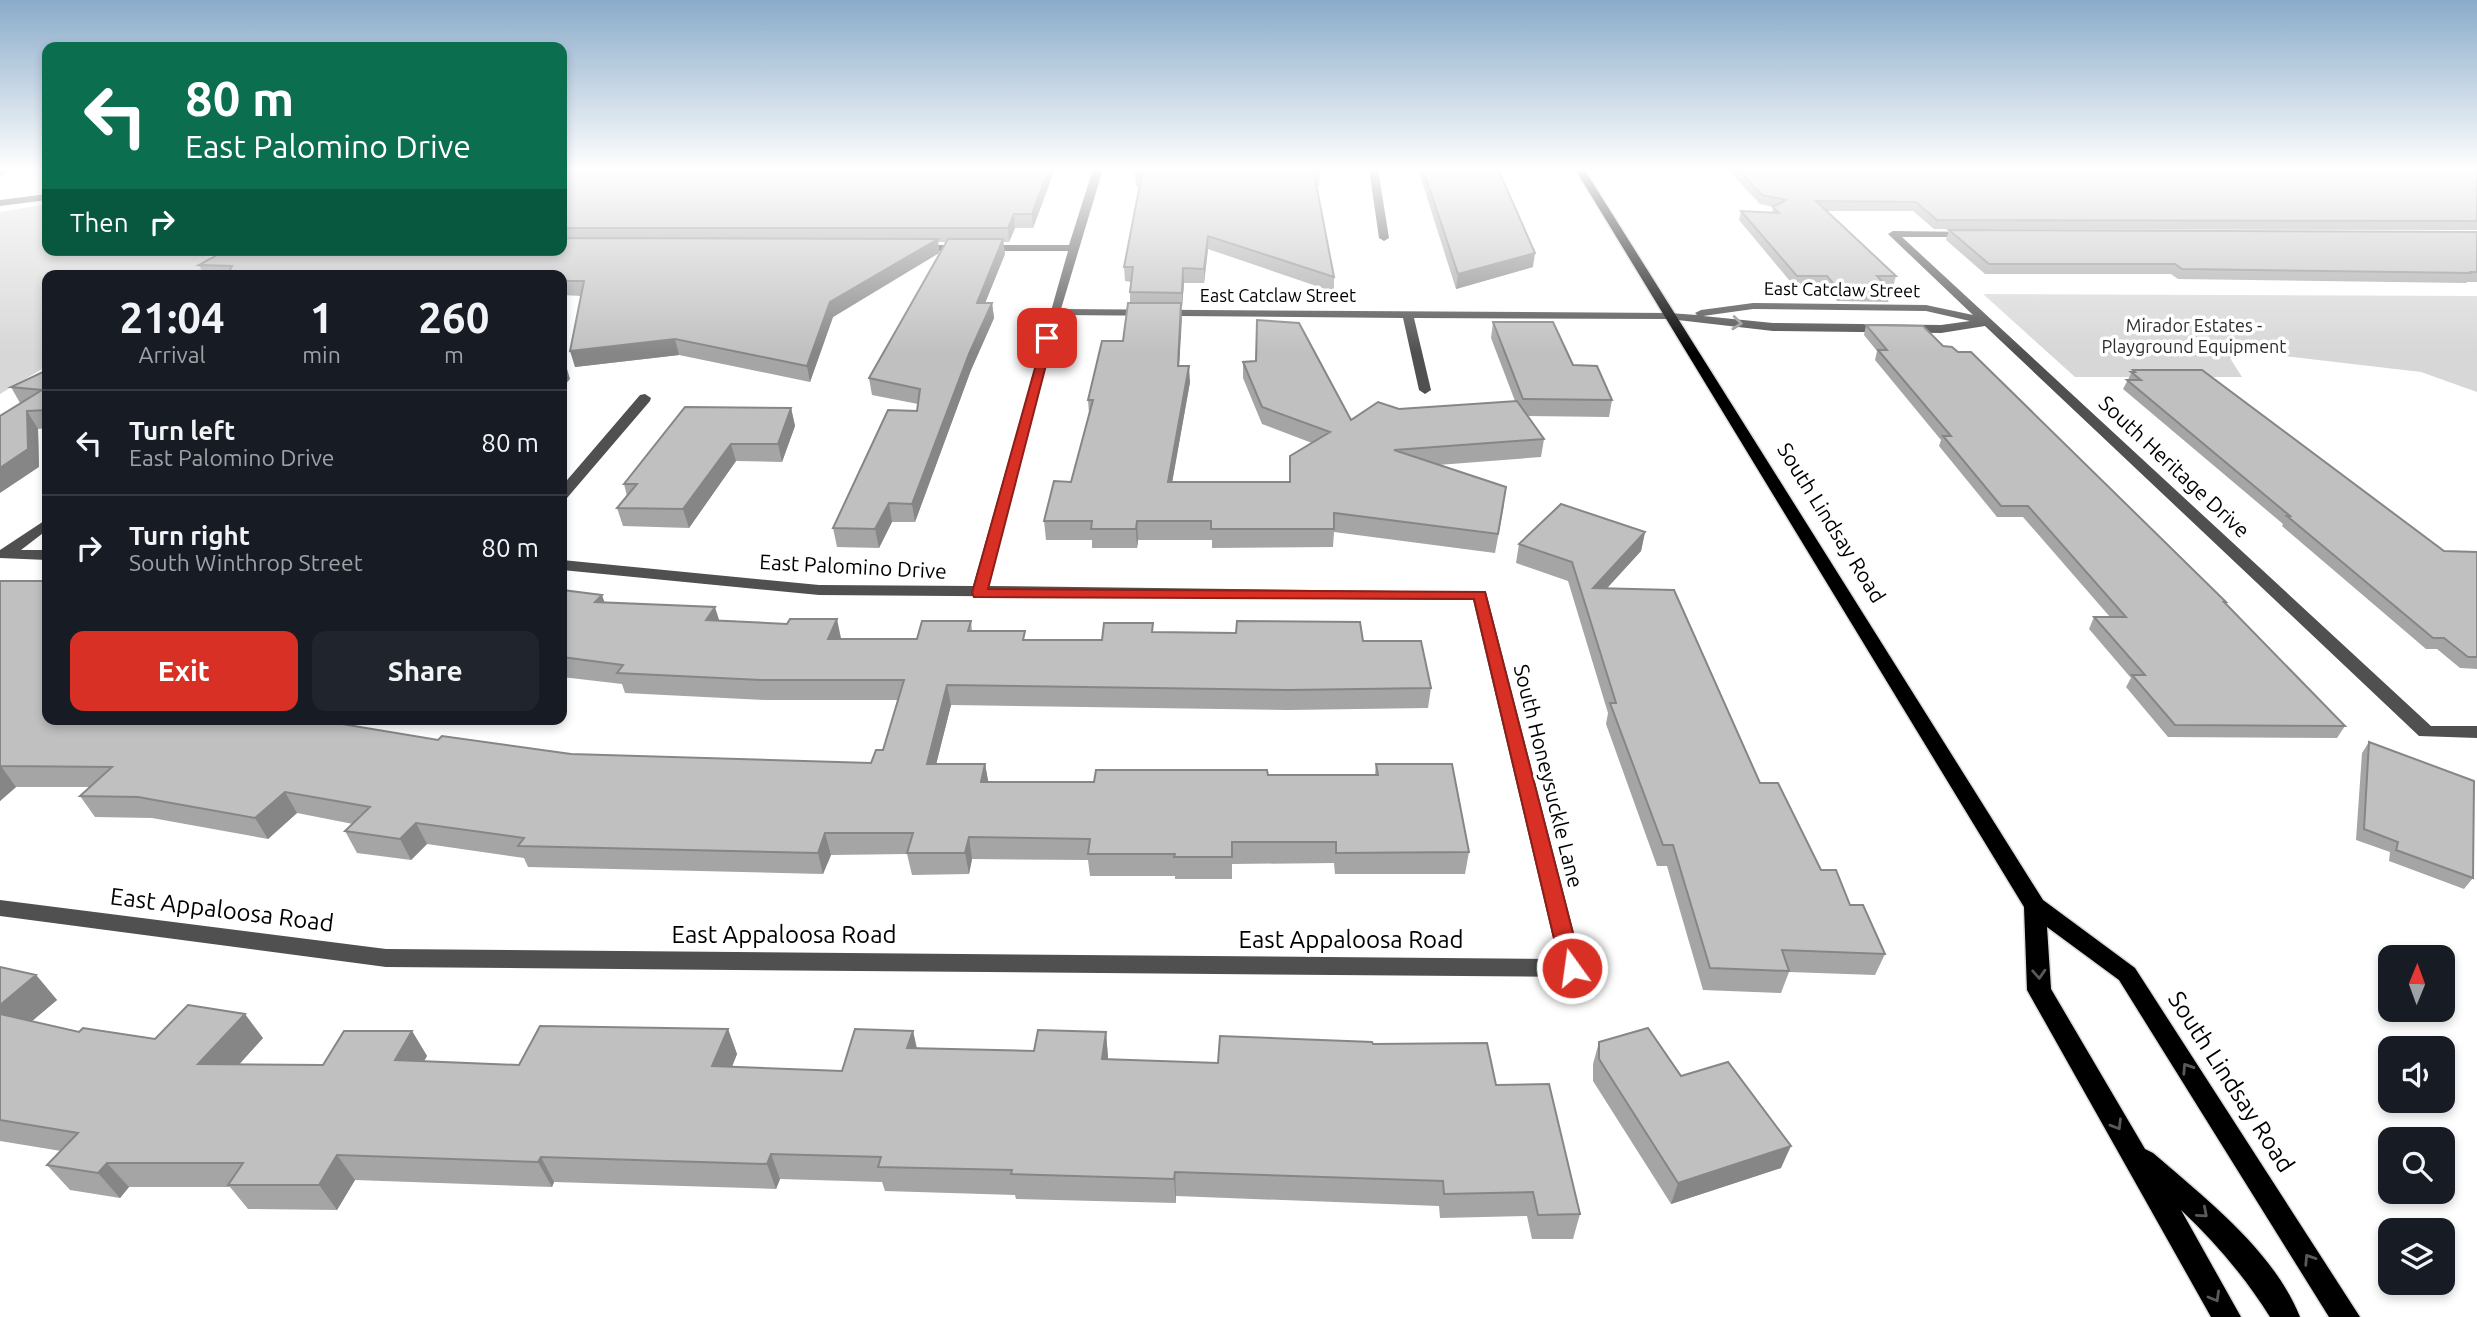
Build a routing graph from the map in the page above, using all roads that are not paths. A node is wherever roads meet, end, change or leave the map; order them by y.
1 (1079, 230) edge
2 (1383, 230) edge
3 (1617, 230) edge
4 (1976, 234) edge
5 (1384, 238) dead end
6 (908, 248) edge
7 (1074, 248) junction
8 (1054, 312) junction
9 (1408, 315) junction
10 (1670, 316) junction
11 (1988, 322) junction
12 (1425, 390) dead end
13 (645, 398) dead end
14 (567, 489) edge
15 (42, 527) edge
16 (3, 554) edge
17 (42, 555) edge
18 (567, 565) edge
19 (979, 593) junction
20 (1480, 595) joint
21 (2477, 732) edge
22 (2035, 906) junction
23 (0, 908) edge
24 (1572, 968) joint
25 (2133, 1152) junction
26 (2227, 1317) edge
27 (2286, 1317) edge
28 (2346, 1317) edge

1 - 7 street
2 - 5 street
3 - 10 main road, South Lindsay Road
4 - 11 street, South Heritage Drive
6 - 7 street
7 - 8 street
8 - 9 street, East Catclaw Street
8 - 19 street
9 - 10 street, East Catclaw Street
9 - 12 street
10 -> 11 street, East Catclaw Street
10 - 11 street, East Catclaw Street
10 - 22 main road, South Lindsay Road
11 - 21 street, South Heritage Drive
13 - 14 street
15 - 16 street
16 - 17 street
18 - 19 street, East Palomino Drive
19 - 20 street, East Palomino Drive
20 - 24 street, South Honeysuckle Lane
22 -> 25 main road, South Lindsay Road
28 -> 22 main road, South Lindsay Road
23 - 24 street, East Appaloosa Road
25 -> 26 main road, South Lindsay Road
25 -> 27 main road

